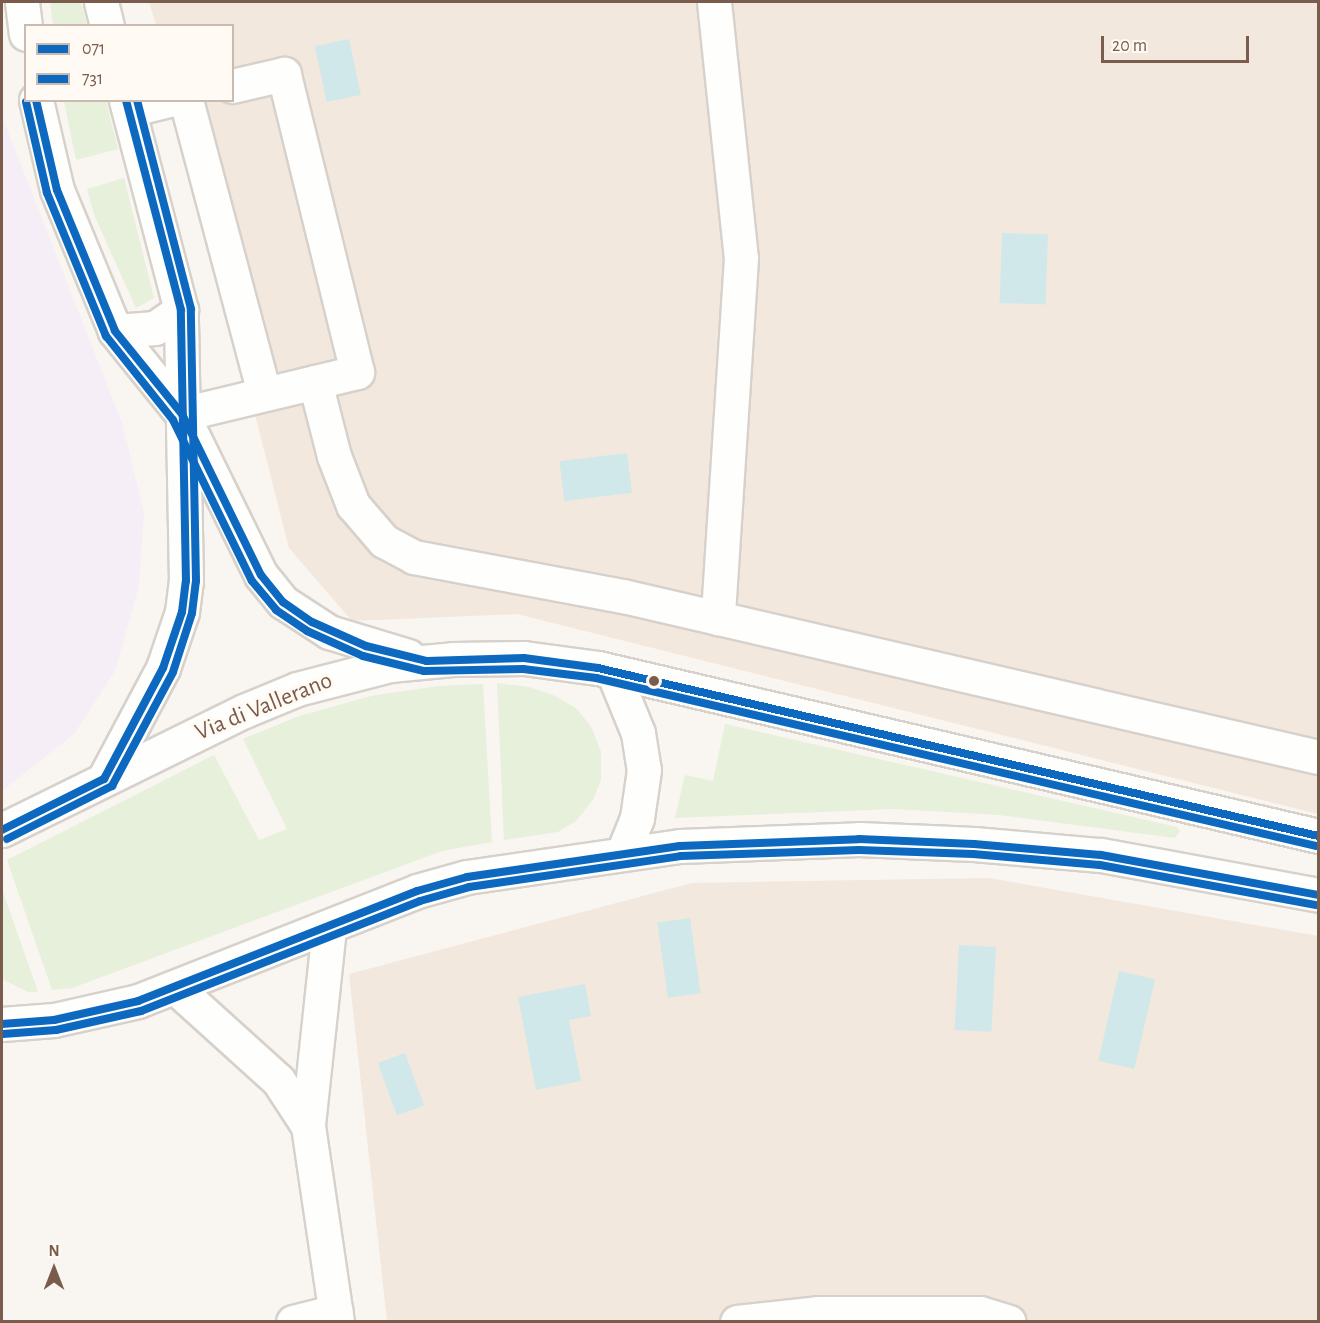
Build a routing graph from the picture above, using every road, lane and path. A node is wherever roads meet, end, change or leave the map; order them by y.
1 (22, 2) edge
2 (100, 2) edge
3 (714, 2) edge
4 (25, 24) edge
5 (106, 24) edge
6 (234, 86) edge
7 (36, 102) edge
8 (153, 102) edge
9 (187, 102) edge
10 (128, 105) edge
11 (181, 310) junction
12 (115, 331) junction
13 (315, 382) junction
14 (264, 394) junction
15 (182, 414) junction
16 (718, 618) junction
17 (427, 661) junction
18 (612, 672) junction
19 (1318, 758) edge
20 (104, 779) junction
21 (2, 830) edge
22 (1318, 836) edge
23 (623, 852) junction
24 (1318, 895) edge
25 (329, 927) junction
26 (175, 987) junction
27 (2, 1024) edge
28 (309, 1126) junction
29 (336, 1316) edge
30 (293, 1322) edge
31 (737, 1322) edge
32 (1009, 1322) edge

1 - 4 street
2 - 5 street
3 - 16 street
6 - 13 street
7 - 12 street
8 - 10 street
9 - 14 street
10 - 11 street
11 - 12 street
11 - 15 street
12 - 15 street
13 - 14 street
13 - 16 street
14 - 15 street
15 - 17 street
15 - 20 street
16 - 19 street
17 - 18 street, Via di Vallerano
17 - 20 street, Via di Vallerano
18 - 22 street, Via di Vallerano
18 - 23 street
20 - 21 street, Via di Vallerano
23 - 24 street
23 - 25 street
25 - 26 street
25 - 28 street
26 - 27 street
26 - 28 street
28 - 29 street
29 - 30 street
31 - 32 street

